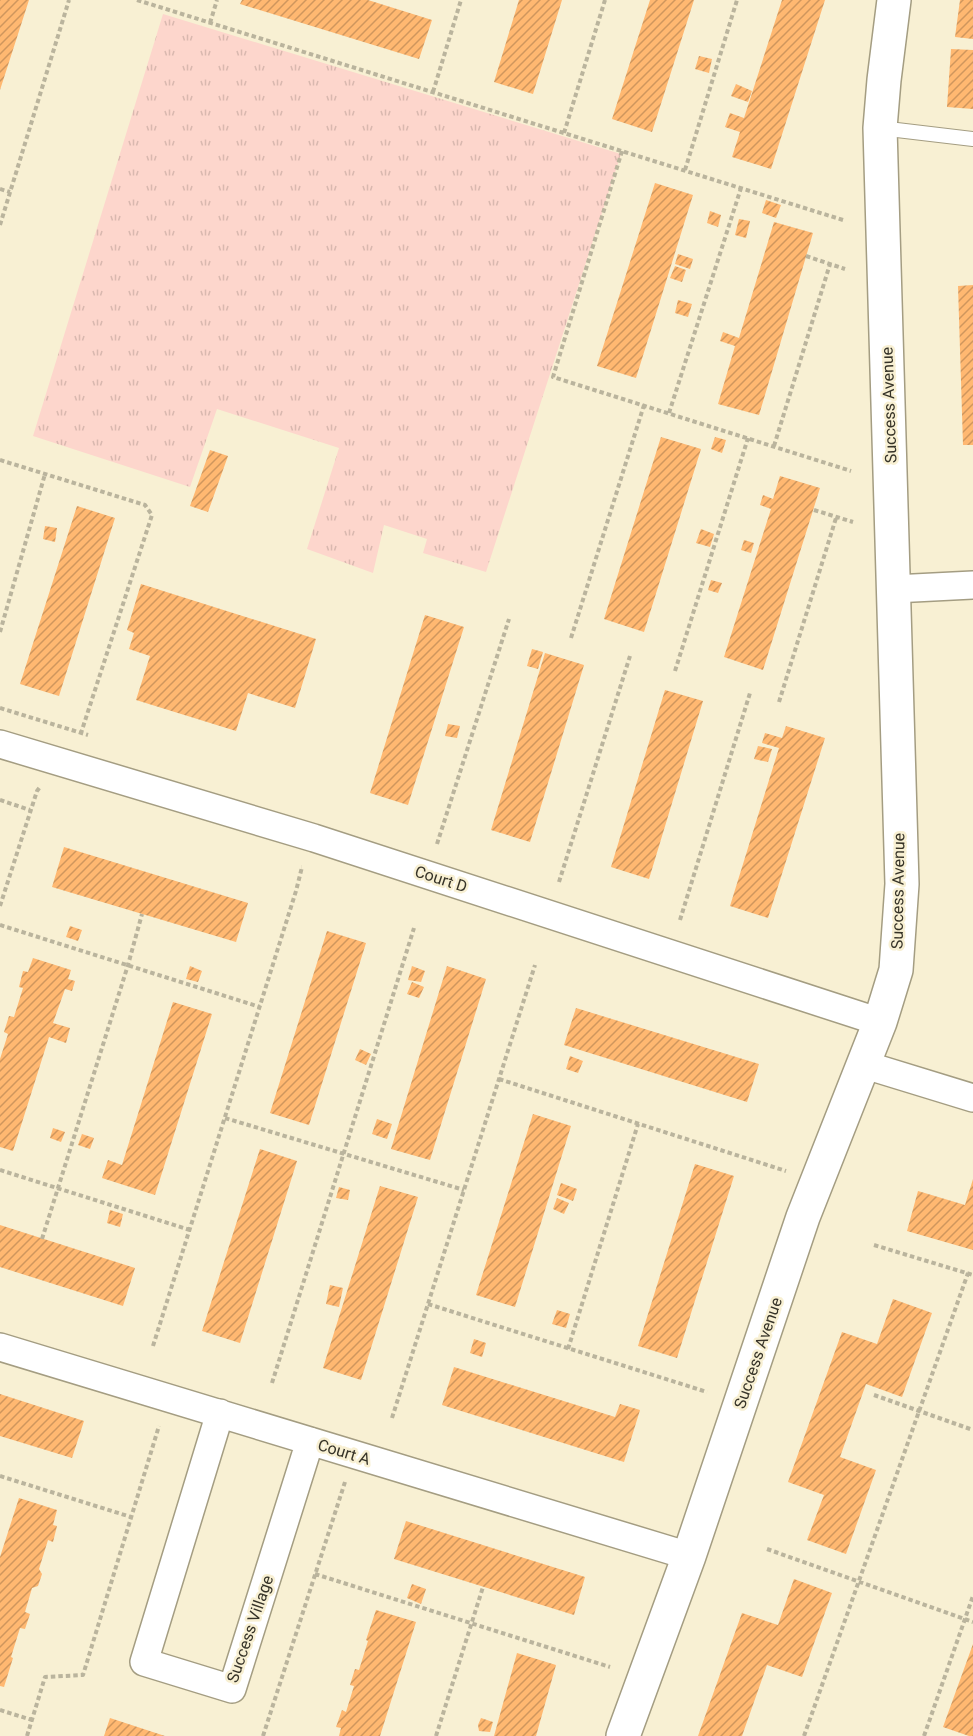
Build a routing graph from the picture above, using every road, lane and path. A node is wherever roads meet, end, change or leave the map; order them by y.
1 (69, 0) edge
2 (137, 0) edge
3 (217, 0) edge
4 (461, 0) edge
5 (605, 0) edge
6 (737, 0) edge
7 (894, 0) edge
8 (210, 23) junction
9 (433, 92) junction
10 (880, 128) junction
11 (564, 133) junction
12 (973, 139) edge
13 (622, 151) junction
14 (685, 170) junction
15 (741, 188) junction
16 (0, 189) edge
17 (10, 192) junction
18 (843, 220) dead end
19 (0, 225) edge
20 (806, 256) dead end
21 (830, 264) junction
22 (845, 269) dead end
23 (644, 405) junction
24 (669, 413) junction
25 (748, 438) junction
26 (774, 446) junction
27 (0, 460) edge
28 (851, 471) dead end
29 (45, 474) junction
30 (814, 510) dead end
31 (836, 518) junction
32 (853, 522) dead end
33 (973, 585) edge
34 (894, 589) junction
35 (509, 619) dead end
36 (0, 632) edge
37 (571, 638) dead end
38 (630, 656) dead end
39 (675, 671) dead end
40 (750, 693) dead end
41 (779, 702) dead end
42 (0, 708) edge
43 (81, 733) junction
44 (88, 735) dead end
45 (0, 744) edge
46 (48, 785) dead end
47 (0, 800) edge
48 (30, 810) junction
49 (438, 844) dead end
50 (291, 863) dead end
51 (559, 882) dead end
52 (0, 906) edge
53 (142, 914) dead end
54 (680, 920) dead end
55 (0, 925) edge
56 (414, 928) dead end
57 (128, 965) junction
58 (535, 965) dead end
59 (260, 1007) junction
60 (880, 1022) junction
61 (862, 1064) junction
62 (499, 1079) junction
63 (973, 1098) edge
64 (225, 1118) junction
65 (638, 1124) junction
66 (344, 1154) junction
67 (0, 1170) edge
68 (786, 1171) dead end
69 (58, 1188) junction
70 (464, 1190) junction
71 (190, 1230) junction
72 (42, 1239) dead end
73 (874, 1245) dead end
74 (968, 1273) junction
75 (973, 1275) edge
76 (428, 1304) junction
77 (153, 1346) dead end
78 (0, 1347) edge
79 (568, 1349) junction
80 (272, 1383) dead end
81 (706, 1392) dead end
82 (874, 1395) dead end
83 (919, 1411) junction
84 (220, 1413) junction
85 (392, 1418) dead end
86 (159, 1426) dead end
87 (973, 1430) edge
88 (310, 1441) junction
89 (348, 1472) dead end
90 (0, 1476) edge
91 (131, 1517) junction
92 (767, 1549) dead end
93 (688, 1556) junction
94 (315, 1574) junction
95 (859, 1581) junction
96 (483, 1587) dead end
97 (973, 1596) edge
98 (965, 1619) junction
99 (973, 1622) edge
100 (471, 1623) junction
101 (610, 1667) dead end
102 (0, 1710) edge
103 (32, 1720) junction
104 (27, 1736) edge
105 (263, 1736) edge
106 (436, 1736) edge
107 (624, 1736) edge
108 (804, 1736) edge
109 (924, 1736) edge

1 - 17 path
2 - 8 path
3 - 8 path
4 - 9 path
5 - 11 path
6 - 14 path
7 - 10 street, Success Avenue
8 - 9 path
9 - 11 path
10 - 12 lane
10 - 34 street, Success Avenue
11 - 13 path
13 - 14 path
13 - 23 path
14 - 15 path
15 - 18 path
15 - 24 path
16 - 17 path
17 - 19 path
20 - 21 path
21 - 22 path
21 - 26 path
23 - 24 path
23 - 37 path
24 - 25 path
25 - 26 path
25 - 39 path
26 - 28 path
27 - 29 path
29 - 36 path
29 - 43 path
30 - 31 path
31 - 32 path
31 - 41 path
33 - 34 street
34 - 60 street, Success Avenue
35 - 49 path
38 - 51 path
40 - 54 path
42 - 43 path
43 - 44 path
45 - 60 street, Court D
46 - 48 path
47 - 48 path
48 - 52 path
50 - 59 path
53 - 57 path
55 - 57 path
56 - 66 path
57 - 59 path
57 - 69 path
58 - 62 path
59 - 64 path
60 - 61 street, Success Avenue
61 - 63 street
61 - 93 street, Success Avenue
62 - 65 path
62 - 70 path
64 - 66 path
64 - 71 path
65 - 68 path
65 - 79 path
66 - 70 path
66 - 80 path
67 - 69 path
69 - 71 path
69 - 72 path
70 - 76 path
71 - 77 path
73 - 74 path
74 - 75 path
74 - 83 path
76 - 79 path
76 - 85 path
78 - 84 street, Court A
79 - 81 path
82 - 83 path
83 - 87 path
83 - 95 path
84 - 88 street, Court A
84 - 88 street, Success Village
86 - 91 path
88 - 93 street, Court A
89 - 94 path
90 - 91 path
91 - 103 path
92 - 95 path
93 - 107 street, Success Avenue
94 - 100 path
94 - 105 path
95 - 98 path
95 - 108 path
96 - 100 path
97 - 98 path
98 - 99 path
98 - 109 path
100 - 101 path
100 - 106 path
102 - 103 path
103 - 104 path

